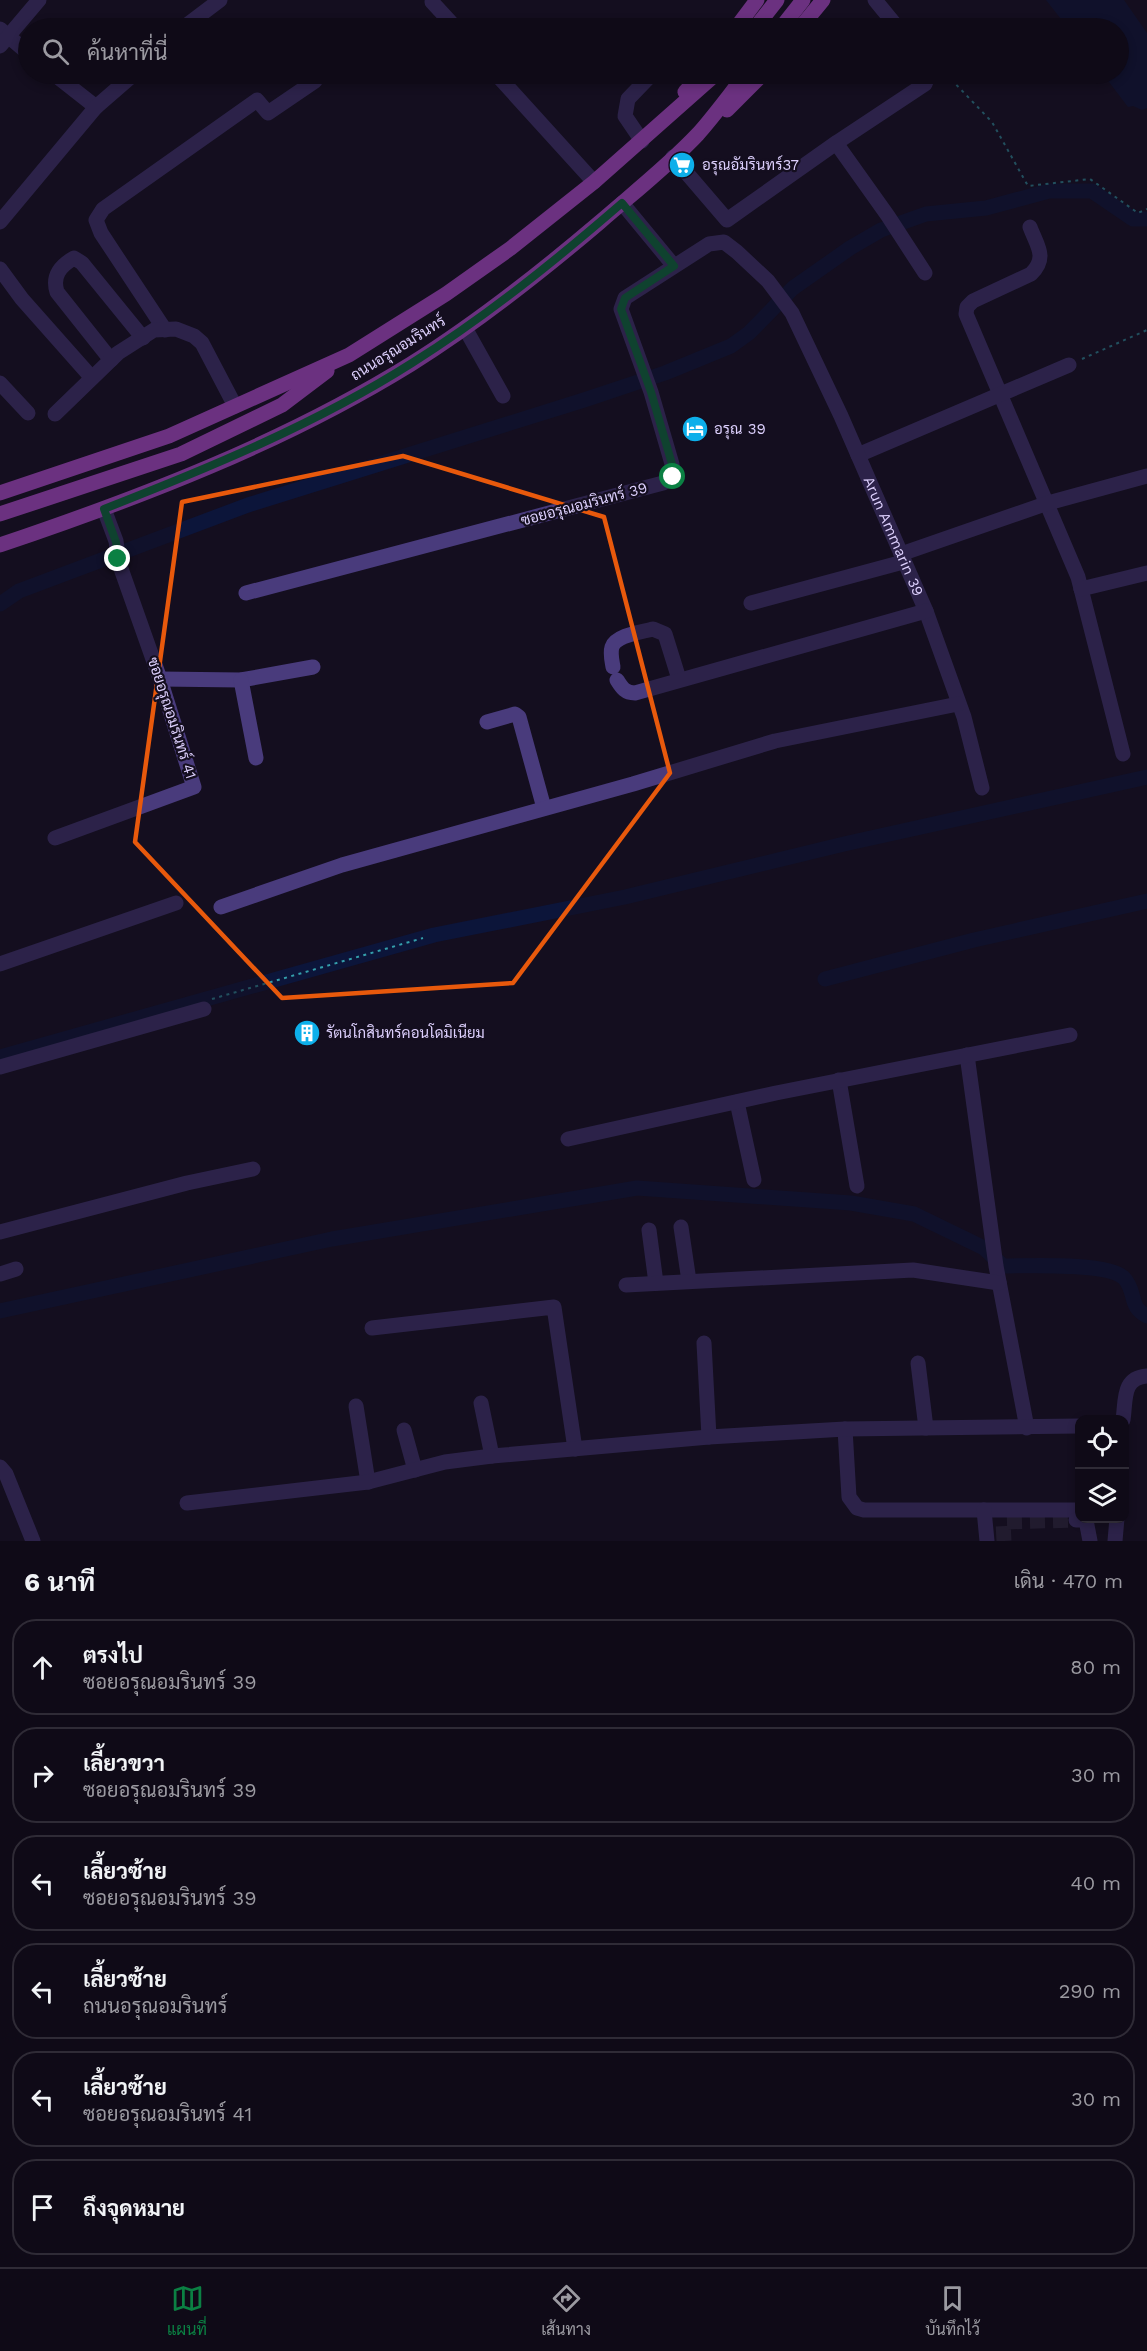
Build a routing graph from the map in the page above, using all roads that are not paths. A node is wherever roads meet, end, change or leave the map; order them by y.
1 (39, 0) edge
2 (220, 0) edge
3 (757, 0) edge
4 (777, 0) edge
5 (803, 0) edge
6 (823, 0) edge
7 (875, 0) edge
8 (432, 2) dead end
9 (21, 18) edge
10 (196, 18) edge
11 (447, 18) edge
12 (744, 18) edge
13 (763, 18) edge
14 (789, 18) edge
15 (808, 18) edge
16 (890, 18) edge
17 (18, 22) edge
18 (3, 37) edge
19 (18, 47) edge
20 (67, 84) edge
21 (122, 84) edge
22 (311, 84) edge
23 (505, 84) edge
24 (642, 84) edge
25 (692, 84) edge
26 (705, 84) edge
27 (738, 84) edge
28 (753, 84) edge
29 (925, 84) edge
30 (96, 107) junction
31 (697, 135) junction
32 (646, 137) junction
33 (836, 143) junction
34 (672, 157) junction
35 (594, 182) junction
36 (622, 203) junction
37 (0, 222) edge
38 (1030, 227) dead end
39 (674, 266) junction
40 (0, 269) edge
41 (925, 273) dead end
42 (780, 295) joint
43 (465, 328) junction
44 (165, 330) junction
45 (143, 338) junction
46 (349, 355) junction
47 (111, 360) junction
48 (1069, 365) road end
49 (92, 378) junction
50 (0, 383) edge
51 (999, 395) junction
52 (503, 396) dead end
53 (235, 406) junction
54 (28, 413) dead end
55 (55, 414) dead end
56 (858, 455) junction
57 (1147, 476) edge
58 (0, 493) edge
59 (1048, 503) junction
60 (104, 509) junction
61 (0, 514) edge
62 (0, 545) edge
63 (902, 558) junction
64 (1147, 573) edge
65 (1081, 589) junction
66 (246, 593) dead end
67 (751, 603) dead end
68 (926, 611) junction
69 (313, 667) dead end
70 (160, 679) junction
71 (679, 679) junction
72 (241, 680) junction
73 (958, 704) junction
74 (487, 722) dead end
75 (1123, 754) dead end
76 (256, 758) dead end
77 (982, 788) dead end
78 (544, 808) junction
79 (55, 838) dead end
80 (176, 903) dead end
81 (221, 907) dead end
82 (0, 964) edge
83 (204, 1009) dead end
84 (1070, 1035) dead end
85 (967, 1055) junction
86 (0, 1067) edge
87 (839, 1080) junction
88 (737, 1102) junction
89 (568, 1139) dead end
90 (253, 1169) dead end
91 (754, 1180) dead end
92 (858, 1186) dead end
93 (681, 1227) dead end
94 (649, 1230) dead end
95 (0, 1232) edge
96 (16, 1269) dead end
97 (0, 1274) edge
98 (689, 1281) junction
99 (656, 1283) junction
100 (999, 1283) junction
101 (626, 1285) dead end
102 (372, 1328) dead end
103 (704, 1343) dead end
104 (918, 1363) dead end
105 (1142, 1376) edge
106 (481, 1403) dead end
107 (356, 1406) dead end
108 (1124, 1415) edge
109 (1075, 1426) edge
110 (926, 1428) junction
111 (1026, 1428) junction
112 (845, 1429) junction
113 (404, 1430) dead end
114 (709, 1437) junction
115 (575, 1449) junction
116 (492, 1456) junction
117 (0, 1467) edge
118 (415, 1470) junction
119 (368, 1482) junction
120 (187, 1503) dead end
121 (984, 1510) junction
122 (1075, 1516) edge
123 (1084, 1523) edge
124 (1117, 1523) edge
125 (33, 1541) edge
126 (987, 1541) edge
127 (1090, 1541) edge
128 (1115, 1541) edge

1 - 9 street
2 - 10 street
3 - 12 main road
4 - 13 main road
5 - 14 main road
6 - 15 main road
7 - 16 street
8 - 11 street
17 - 18 street
18 - 19 street
20 - 30 street
21 - 30 street
22 - 44 street
23 - 35 street
24 - 32 street
25 - 32 main road
26 - 32 main road, ถนนอรุณอมรินทร์
27 - 31 main road, ถนนอรุณอมรินทร์
28 - 31 main road
29 - 33 street
30 - 37 street
31 - 34 main road, ถนนอรุณอมรินทร์
32 - 35 main road, ถนนอรุณอมรินทร์
33 - 34 street
33 - 41 street
34 - 36 main road, ถนนอรุณอมรินทร์
35 - 46 main road, ถนนอรุณอมรินทร์
36 - 39 street
36 - 43 main road, ถนนอรุณอมรินทร์
38 - 51 street
39 - 42 street, ซอยอรุณอมรินทร์ 39
39 - 66 street, ซอยอรุณอมรินทร์ 39
40 - 49 street
42 - 56 street, Arun Ammarin 39
43 - 52 street
43 - 60 main road, ถนนอรุณอมรินทร์
44 - 45 street
44 - 53 street
45 - 47 street
45 - 47 street
46 - 53 main road, ถนนอรุณอมรินทร์
46 - 61 main road
47 - 49 street
48 - 51 street
49 - 55 street
50 - 54 street
51 - 56 street
51 - 59 street
53 - 58 main road, ถนนอรุณอมรินทร์
56 - 63 street, Arun Ammarin 39
57 - 59 street
59 - 63 street
59 - 65 street
60 - 62 main road, ถนนอรุณอมรินทร์
60 - 70 street, ซอยอรุณอมรินทร์ 41
63 - 67 street
63 - 68 street, Arun Ammarin 39
64 - 65 street
65 - 75 street
68 - 71 street
68 - 73 street, Arun Ammarin 39
69 - 72 street
70 - 72 street
70 - 79 street, ซอยอรุณอมรินทร์ 41
71 - 71 street
72 - 76 street
73 - 77 street, Arun Ammarin 39
73 - 78 street
74 - 78 street
78 - 81 street
80 - 82 street
83 - 86 street
84 - 85 street
85 - 87 street
85 - 100 street
87 - 88 street
87 - 92 street
88 - 89 street
88 - 91 street
90 - 95 street
93 - 98 street
94 - 99 street
96 - 97 street
98 - 99 street
98 - 100 street
99 - 101 street
100 - 111 street
102 - 115 street
103 - 114 street
104 - 110 street
105 - 108 street
106 - 116 street
107 - 119 street
109 - 111 street
110 - 111 street
110 - 112 street
112 - 114 street
112 - 121 street
113 - 118 street
114 - 115 street
115 - 116 street
116 - 118 street
117 - 125 street
118 - 119 street
119 - 120 street
121 - 122 street
121 - 126 street
123 - 127 street
124 - 128 street

